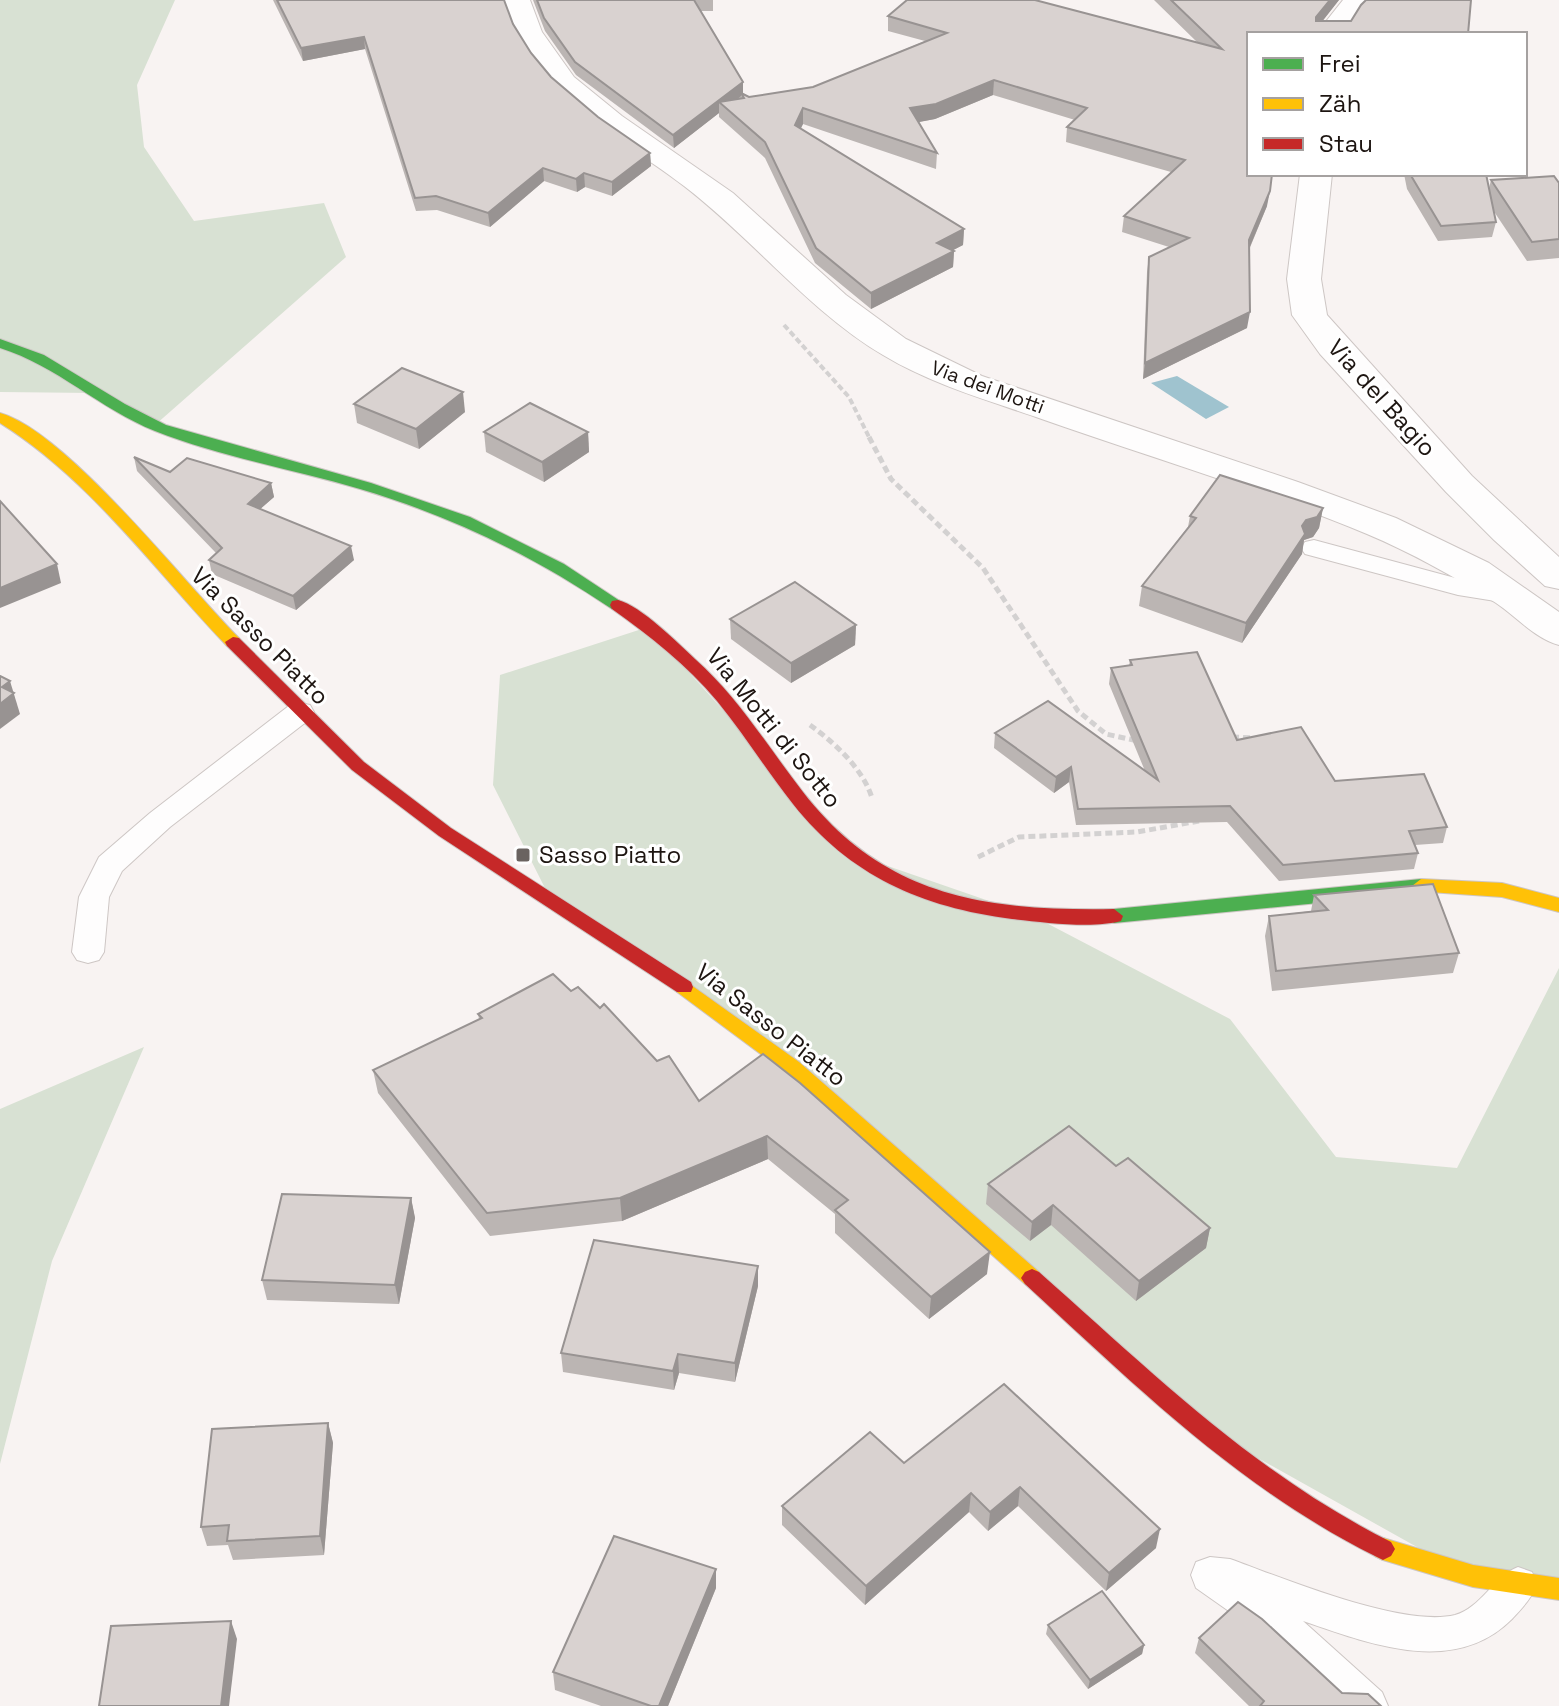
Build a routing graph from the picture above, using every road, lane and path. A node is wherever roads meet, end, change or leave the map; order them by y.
1 (516, 0) edge
2 (1361, 0) edge
3 (1332, 32) edge
4 (1316, 176) edge
5 (777, 318) dead end
6 (0, 343) edge
7 (0, 417) edge
8 (1314, 548) edge
9 (1559, 577) edge
10 (1515, 596) junction
11 (1559, 632) edge
12 (300, 712) junction
13 (750, 734) junction
14 (1227, 737) edge
15 (1269, 739) edge
16 (1150, 741) edge
17 (878, 810) dead end
18 (1204, 821) edge
19 (976, 857) dead end
20 (1559, 905) edge
21 (88, 952) dead end
22 (1518, 1585) junction
23 (1559, 1589) edge
24 (1368, 1706) edge

1 - 10 street, Via dei Motti
2 - 3 street
4 - 9 street, Via del Bagio
5 - 16 path
6 - 13 street, Via Motti di Sotto
7 - 12 street, Via Sasso Piatto
8 - 10 lane
10 - 11 street, Via dei Motti
12 - 21 lane
12 - 22 street, Via Sasso Piatto
13 - 17 path
13 - 20 street, Via Motti di Sotto
14 - 15 path
18 - 19 path
22 - 23 street, Via Sasso Piatto
22 - 24 lane

